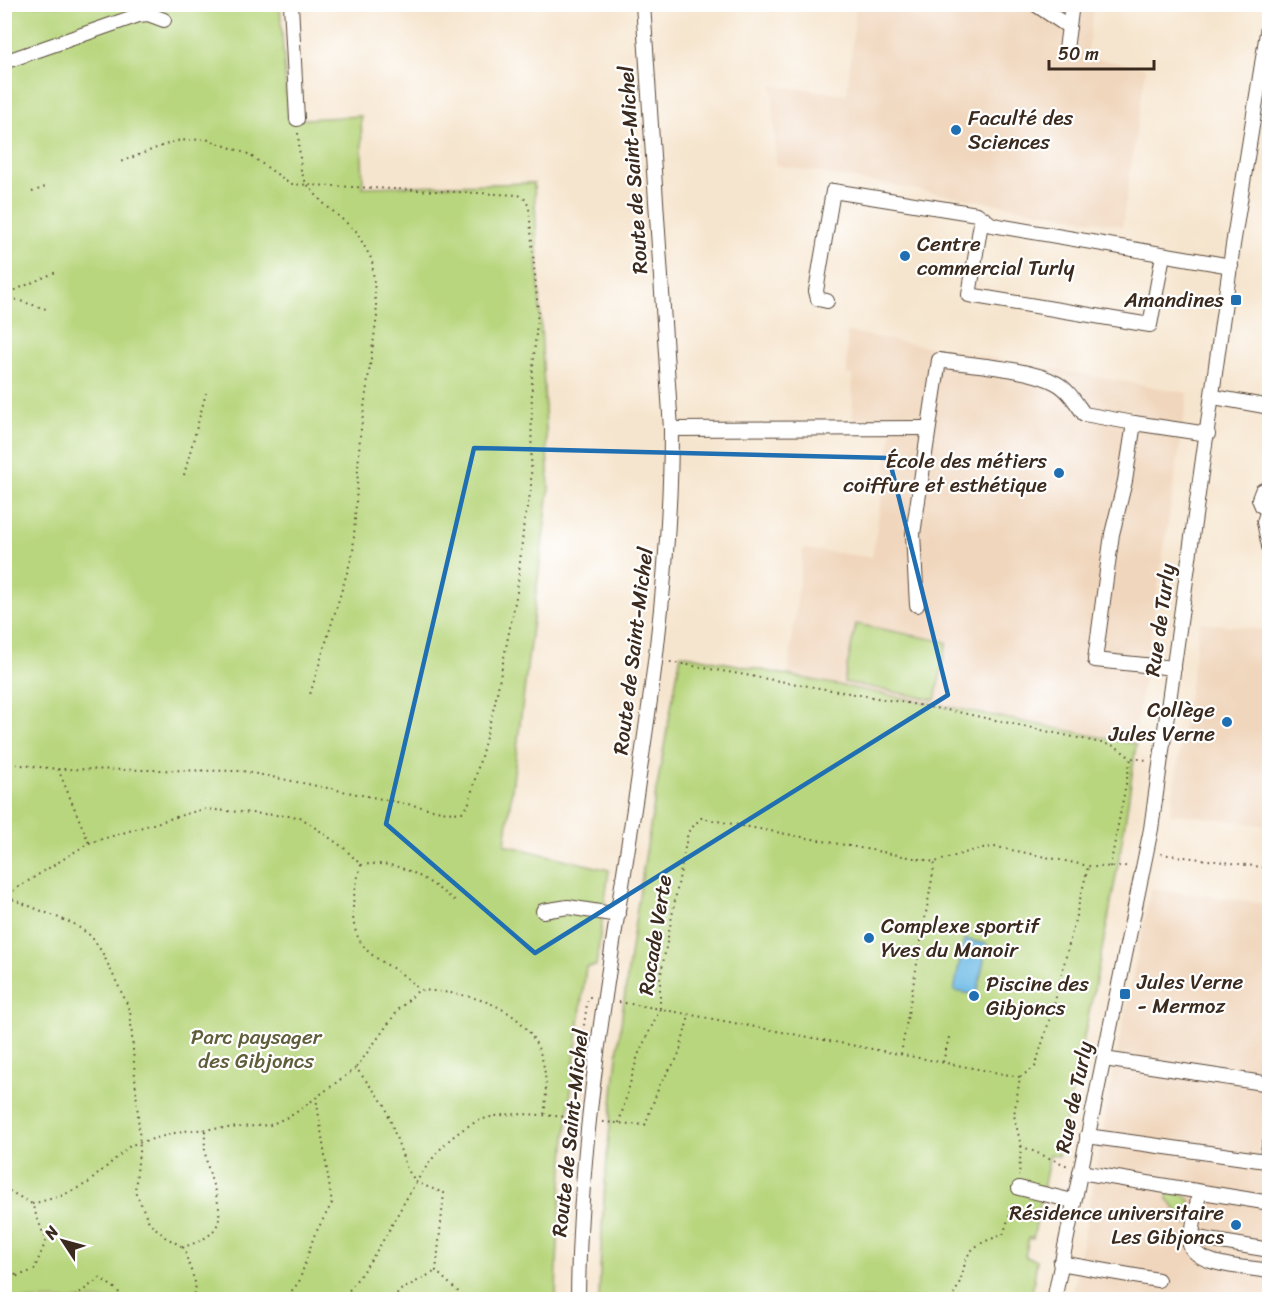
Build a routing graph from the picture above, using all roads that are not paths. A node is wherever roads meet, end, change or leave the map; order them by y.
1 (291, 4) edge
2 (643, 4) edge
3 (1035, 4) edge
4 (1072, 4) edge
5 (1269, 14) edge
6 (164, 20) dead end
7 (1069, 27) junction
8 (1066, 49) dead end
9 (4, 62) edge
10 (297, 119) road end
11 (992, 225) junction
12 (1163, 255) junction
13 (1231, 266) junction
14 (827, 301) dead end
15 (1214, 397) junction
16 (1269, 407) edge
17 (1134, 423) junction
18 (928, 428) junction
19 (671, 429) junction
20 (1208, 434) junction
21 (1269, 487) edge
22 (1269, 510) edge
23 (1269, 551) edge
24 (917, 605) dead end
25 (1174, 668) junction
26 (543, 911) dead end
27 (618, 915) junction
28 (1104, 1059) junction
29 (1269, 1084) edge
30 (1087, 1136) junction
31 (1269, 1142) edge
32 (1080, 1172) junction
33 (1019, 1188) road end
34 (1199, 1193) junction
35 (1073, 1201) junction
36 (1269, 1203) edge
37 (1191, 1237) junction
38 (1269, 1250) edge
39 (1060, 1263) junction
40 (1269, 1270) edge
41 (1158, 1280) dead end
42 (578, 1299) edge
43 (1054, 1299) edge

1 - 10 street
2 - 19 street, Route de Saint-Michel
3 - 7 street
4 - 7 street
5 - 13 street, Rue de Turly
6 - 9 street
7 - 8 street
11 - 12 street
11 - 12 street
11 - 14 street
12 - 13 street
13 - 15 street, Rue de Turly
15 - 16 street
15 - 20 street, Rue de Turly
17 - 18 street
17 - 20 street
17 - 25 street
18 - 19 street
18 - 24 street
19 - 27 street, Route de Saint-Michel
20 - 25 street, Rue de Turly
21 - 22 street
22 - 23 street
25 - 28 street, Rue de Turly
26 - 27 street
27 - 42 street, Route de Saint-Michel
28 - 29 street
28 - 30 street, Rue de Turly
30 - 31 street
30 - 32 street, Rue de Turly
32 - 34 street
32 - 35 street, Rue de Turly
33 - 35 street
34 - 36 street
34 - 37 street
35 - 39 street, Rue de Turly
37 - 38 street
37 - 40 street
39 - 41 street
39 - 43 street, Rue de Turly

